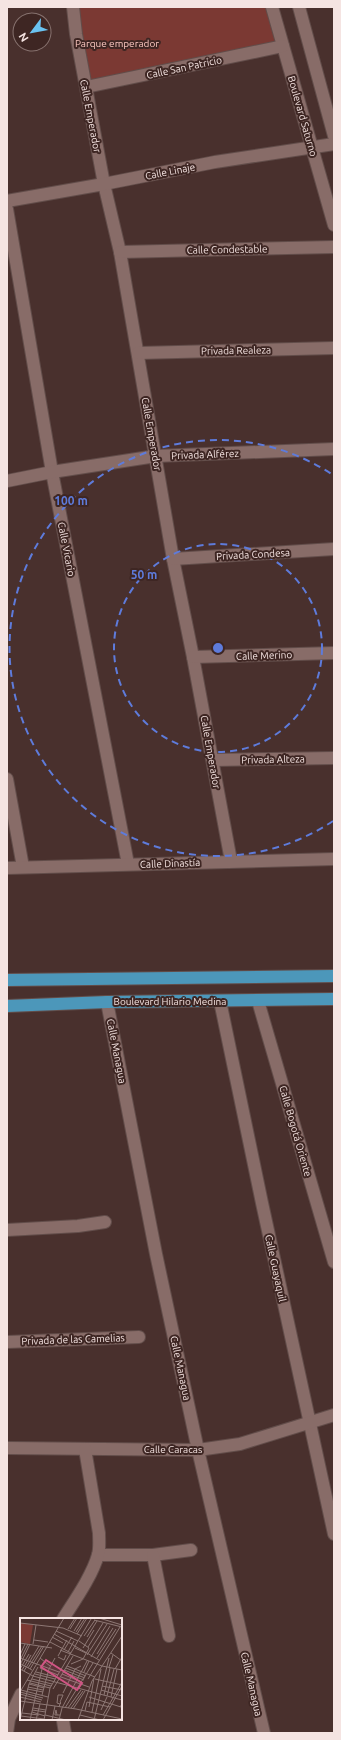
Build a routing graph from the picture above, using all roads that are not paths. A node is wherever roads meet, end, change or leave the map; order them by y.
1 (73, 7) edge
2 (272, 7) edge
3 (299, 7) edge
4 (283, 46) junction
5 (86, 87) junction
6 (334, 136) edge
7 (334, 144) edge
8 (312, 146) junction
9 (104, 184) junction
10 (7, 201) edge
11 (7, 209) edge
12 (334, 225) edge
13 (334, 247) edge
14 (120, 252) junction
15 (334, 348) edge
16 (138, 353) junction
17 (334, 448) edge
18 (156, 456) junction
19 (52, 472) junction
20 (7, 481) edge
21 (334, 549) edge
22 (173, 559) junction
23 (334, 653) edge
24 (193, 657) junction
25 (334, 758) edge
26 (212, 760) junction
27 (7, 779) edge
28 (334, 859) edge
29 (231, 861) junction
30 (128, 864) junction
31 (23, 866) junction
32 (7, 868) edge
33 (334, 976) edge
34 (7, 980) edge
35 (258, 1000) junction
36 (334, 1000) edge
37 (220, 1001) junction
38 (107, 1002) junction
39 (7, 1006) edge
40 (105, 1222) dead end
41 (7, 1230) edge
42 (334, 1262) edge
43 (140, 1336) dead end
44 (7, 1342) edge
45 (334, 1415) edge
46 (310, 1423) junction
47 (7, 1448) edge
48 (85, 1449) junction
49 (198, 1450) junction
50 (334, 1534) edge
51 (191, 1550) dead end
52 (98, 1555) junction
53 (153, 1555) junction
54 (64, 1618) edge
55 (169, 1636) dead end
56 (20, 1696) edge
57 (7, 1733) edge
58 (264, 1733) edge

1 - 5 street, Calle Emperador
2 - 4 street, Boulevard Saturno
3 - 6 street
4 - 5 street, Calle San Patricio
4 - 8 street, Boulevard Saturno
5 - 9 street, Calle Emperador
7 - 8 street, Calle Linaje
8 - 9 street, Calle Linaje
8 - 12 street, Boulevard Saturno
9 - 10 street, Calle Linaje
9 - 14 street, Calle Emperador
11 - 19 street, Calle Vicario
13 - 14 street, Calle Condestable
14 - 16 street, Calle Emperador
15 - 16 street, Privada Realeza
16 - 18 street, Calle Emperador
17 - 18 street, Privada Alférez
18 - 19 street, Privada Alférez
18 - 22 street, Calle Emperador
19 - 20 street, Privada Alférez
19 - 30 street, Calle Vicario
21 - 22 street, Privada Condesa
22 - 24 street, Calle Emperador
23 - 24 street, Calle Merino
24 - 26 street, Calle Emperador
25 - 26 street, Privada Alteza
26 - 29 street, Calle Emperador
27 - 31 street
28 - 29 street, Calle Dinastía
29 - 30 street, Calle Dinastía
30 - 31 street, Calle Dinastía
31 - 32 street, Calle Dinastía
33 - 34 main road
35 - 36 main road, Boulevard Hilario Medina
35 - 37 main road, Boulevard Hilario Medina
35 - 42 street, Calle Bogotá Oriente
37 - 38 main road, Boulevard Hilario Medina
37 - 46 street, Calle Guayaquil
38 - 39 main road, Boulevard Hilario Medina
38 - 49 street, Calle Managua
40 - 41 street
43 - 44 street, Privada de las Camelias
45 - 46 street, Calle Caracas
46 - 49 street, Calle Caracas
46 - 50 street, Calle Guayaquil
47 - 48 street, Calle Caracas
48 - 49 street, Calle Caracas
48 - 52 street
49 - 58 street, Calle Managua
51 - 53 street
52 - 53 street
52 - 54 street
53 - 55 street
56 - 57 street

